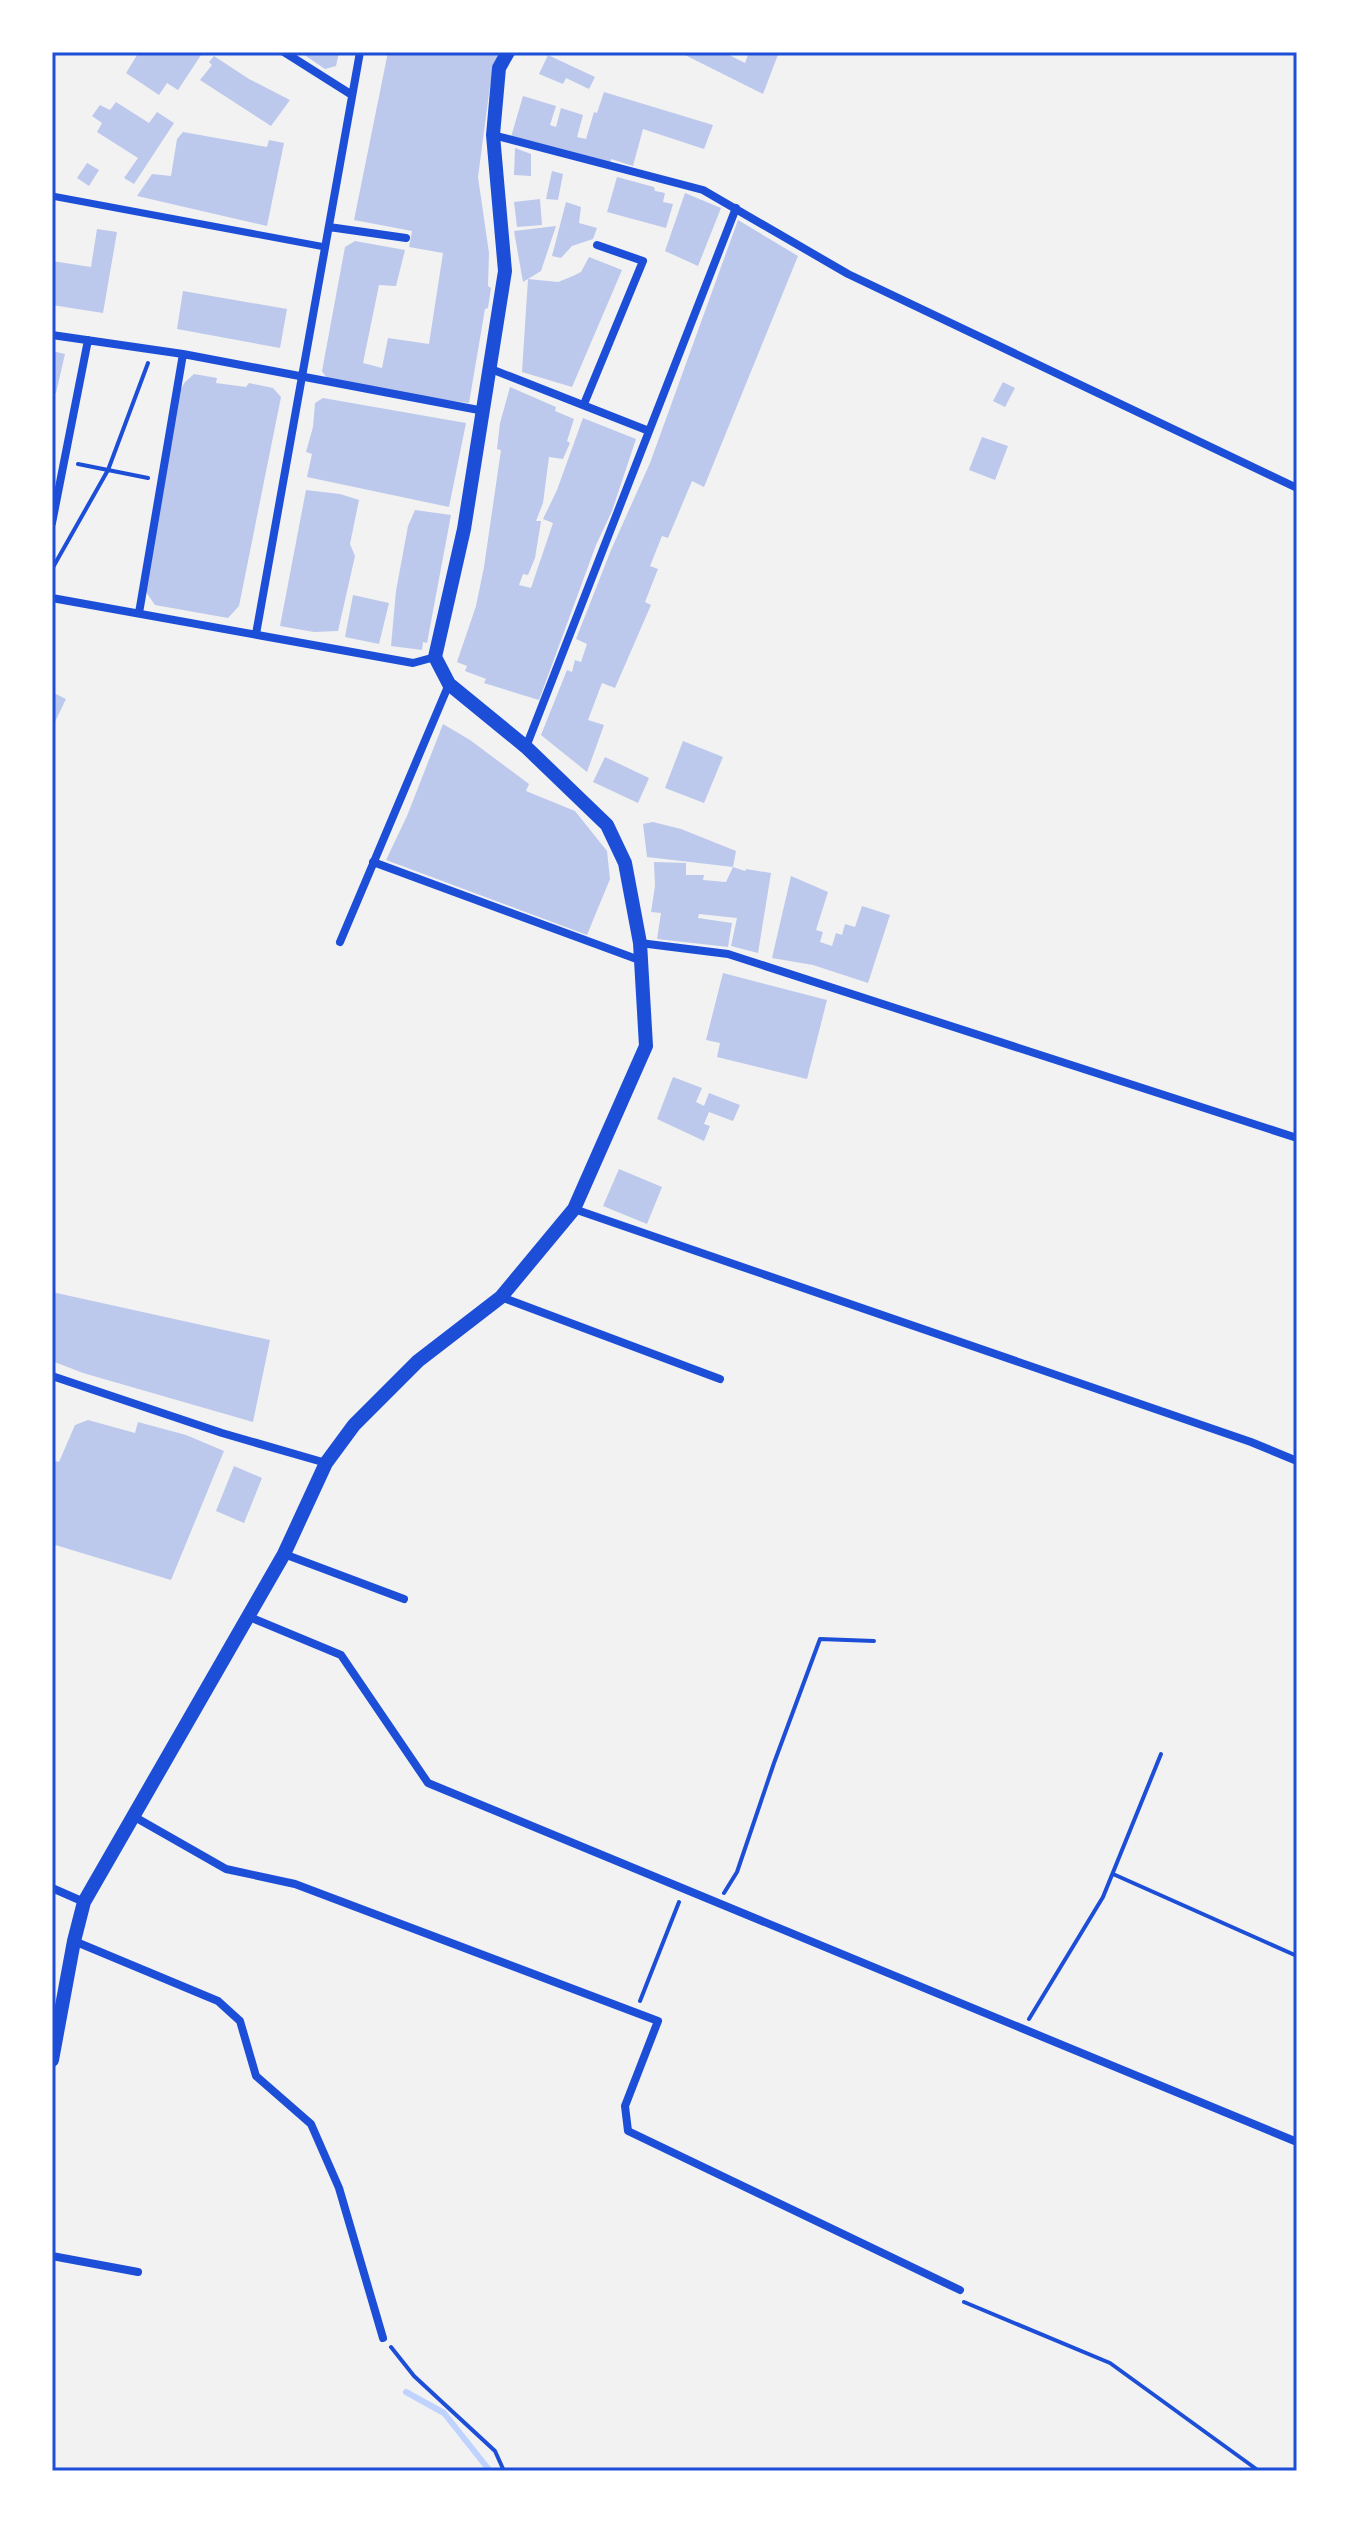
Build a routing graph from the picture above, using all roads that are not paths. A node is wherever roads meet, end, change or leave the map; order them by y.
1 (284, 52) edge
2 (360, 52) edge
3 (508, 52) edge
4 (352, 95) junction
5 (493, 135) junction
6 (52, 196) edge
7 (736, 208) junction
8 (329, 227) junction
9 (406, 238) dead end
10 (597, 245) dead end
11 (325, 247) junction
12 (52, 335) edge
13 (88, 340) junction
14 (183, 354) junction
15 (491, 369) junction
16 (302, 378) junction
17 (584, 404) junction
18 (484, 411) junction
19 (649, 431) junction
20 (1297, 488) edge
21 (52, 523) edge
22 (52, 598) edge
23 (139, 613) junction
24 (256, 634) junction
25 (435, 657) junction
26 (449, 684) junction
27 (526, 747) junction
28 (373, 862) junction
29 (340, 942) dead end
30 (640, 943) junction
31 (642, 962) junction
32 (1297, 1138) edge
33 (574, 1209) junction
34 (501, 1297) junction
35 (52, 1376) edge
36 (720, 1379) dead end
37 (1297, 1461) edge
38 (326, 1463) junction
39 (284, 1554) junction
40 (404, 1599) dead end
41 (247, 1616) junction
42 (133, 1816) junction
43 (53, 1887) edge
44 (84, 1902) junction
45 (74, 1941) junction
46 (52, 2060) edge
47 (1297, 2142) edge
48 (52, 2256) edge
49 (138, 2272) dead end
50 (960, 2290) road end
51 (383, 2338) road end

1 - 4 street
2 - 4 street
3 - 5 street
4 - 8 street
5 - 7 street
5 - 15 street
6 - 11 street
7 - 19 street
7 - 20 street
8 - 9 street
8 - 11 street
10 - 17 street
11 - 16 street
12 - 13 street
13 - 14 street
13 - 21 street
14 - 16 street
14 - 23 street
15 - 17 street
15 - 18 street
16 - 18 street
16 - 24 street
17 - 19 street
18 - 25 street
19 - 27 street
22 - 23 street
23 - 24 street
24 - 25 street
25 - 26 street
26 - 27 street
26 - 28 street
27 - 30 street
28 - 29 street
28 - 31 street
30 - 31 street
30 - 32 street
31 - 33 street
33 - 34 street
33 - 37 street
34 - 36 street
34 - 38 street
35 - 38 street
38 - 39 street
39 - 40 street
39 - 41 street
41 - 42 street
41 - 47 street
42 - 44 street
42 - 50 street
43 - 44 street
44 - 45 street
45 - 46 street
45 - 51 street
48 - 49 street

